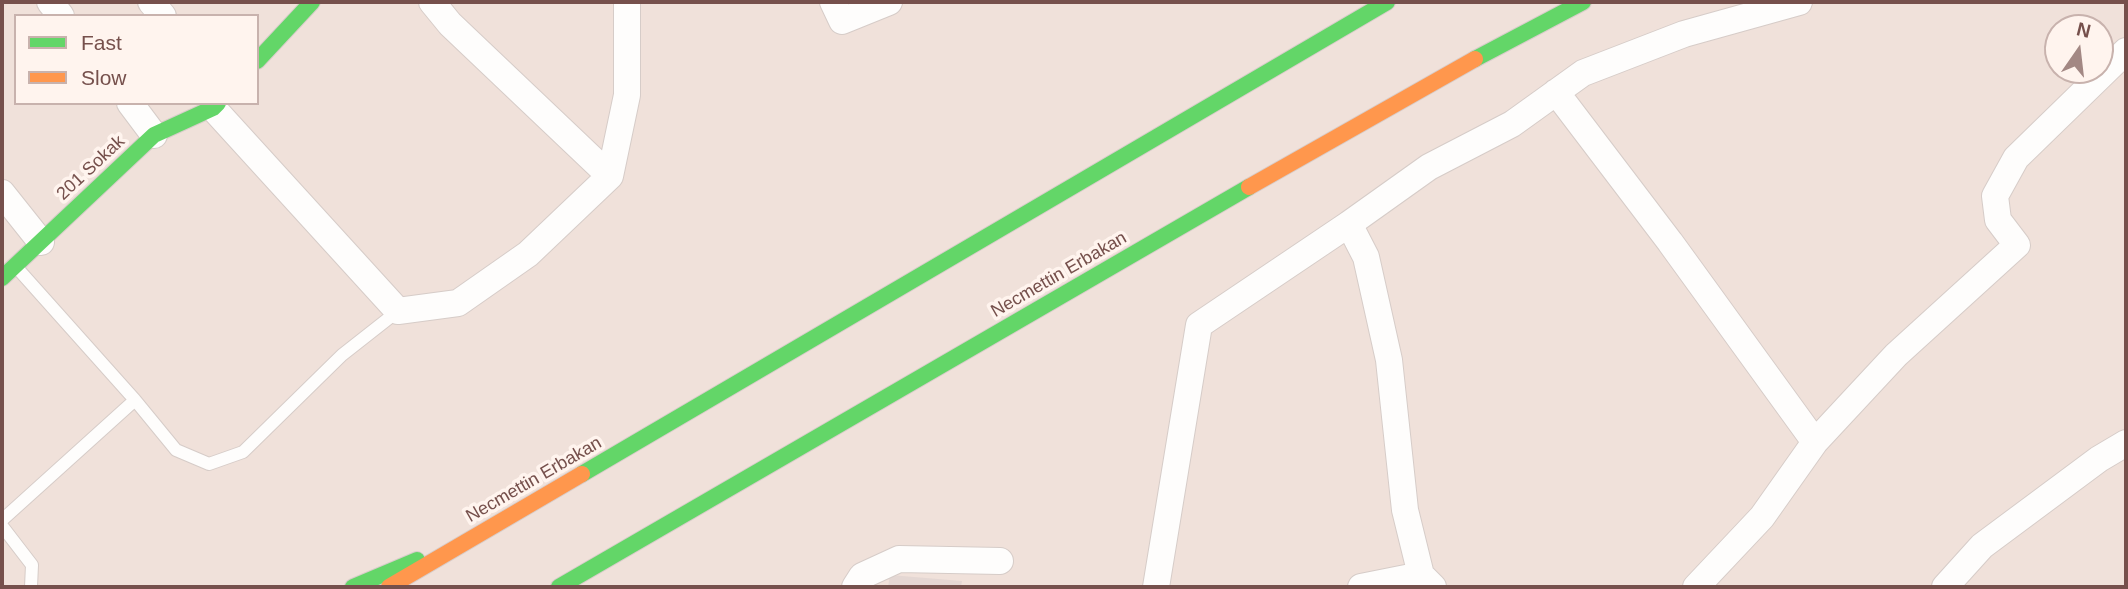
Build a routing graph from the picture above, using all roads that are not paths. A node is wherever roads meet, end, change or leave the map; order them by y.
1 (312, 2) edge
2 (432, 2) edge
3 (627, 2) edge
4 (833, 2) edge
5 (889, 2) edge
6 (1387, 2) edge
7 (1583, 2) edge
8 (1799, 2) edge
9 (2126, 51) edge
10 (259, 59) edge
11 (1556, 92) junction
12 (132, 105) edge
13 (216, 106) edge
14 (154, 135) junction
15 (610, 176) junction
16 (2, 193) edge
17 (1349, 224) junction
18 (41, 242) junction
19 (15, 266) junction
20 (2, 278) edge
21 (398, 311) junction
22 (135, 400) junction
23 (1815, 442) junction
24 (2126, 443) edge
25 (2, 523) edge
26 (483, 532) junction
27 (1000, 561) dead end
28 (1427, 581) edge
29 (31, 587) edge
30 (353, 587) edge
31 (388, 587) edge
32 (559, 587) edge
33 (855, 587) edge
34 (1156, 587) edge
35 (1362, 587) edge
36 (1696, 587) edge
37 (1945, 587) edge

1 - 10 main road
2 - 15 street
3 - 15 street
4 - 5 street
6 - 26 main road, Necmettin Erbakan
7 - 32 main road, Necmettin Erbakan
8 - 11 street
9 - 23 street
11 - 17 street
11 - 23 street
12 - 14 street
13 - 14 main road, 201 Sokak
13 - 21 street
14 - 18 main road, 201 Sokak
15 - 21 street
16 - 18 street
17 - 28 street
17 - 34 street
18 - 19 main road, 201 Sokak
19 - 20 main road, 201 Sokak
19 - 22 lane
21 - 22 lane
22 - 25 lane
23 - 36 street
24 - 37 street
25 - 29 lane
26 - 30 main road
26 - 31 main road, Necmettin Erbakan
27 - 33 street
28 - 35 street

